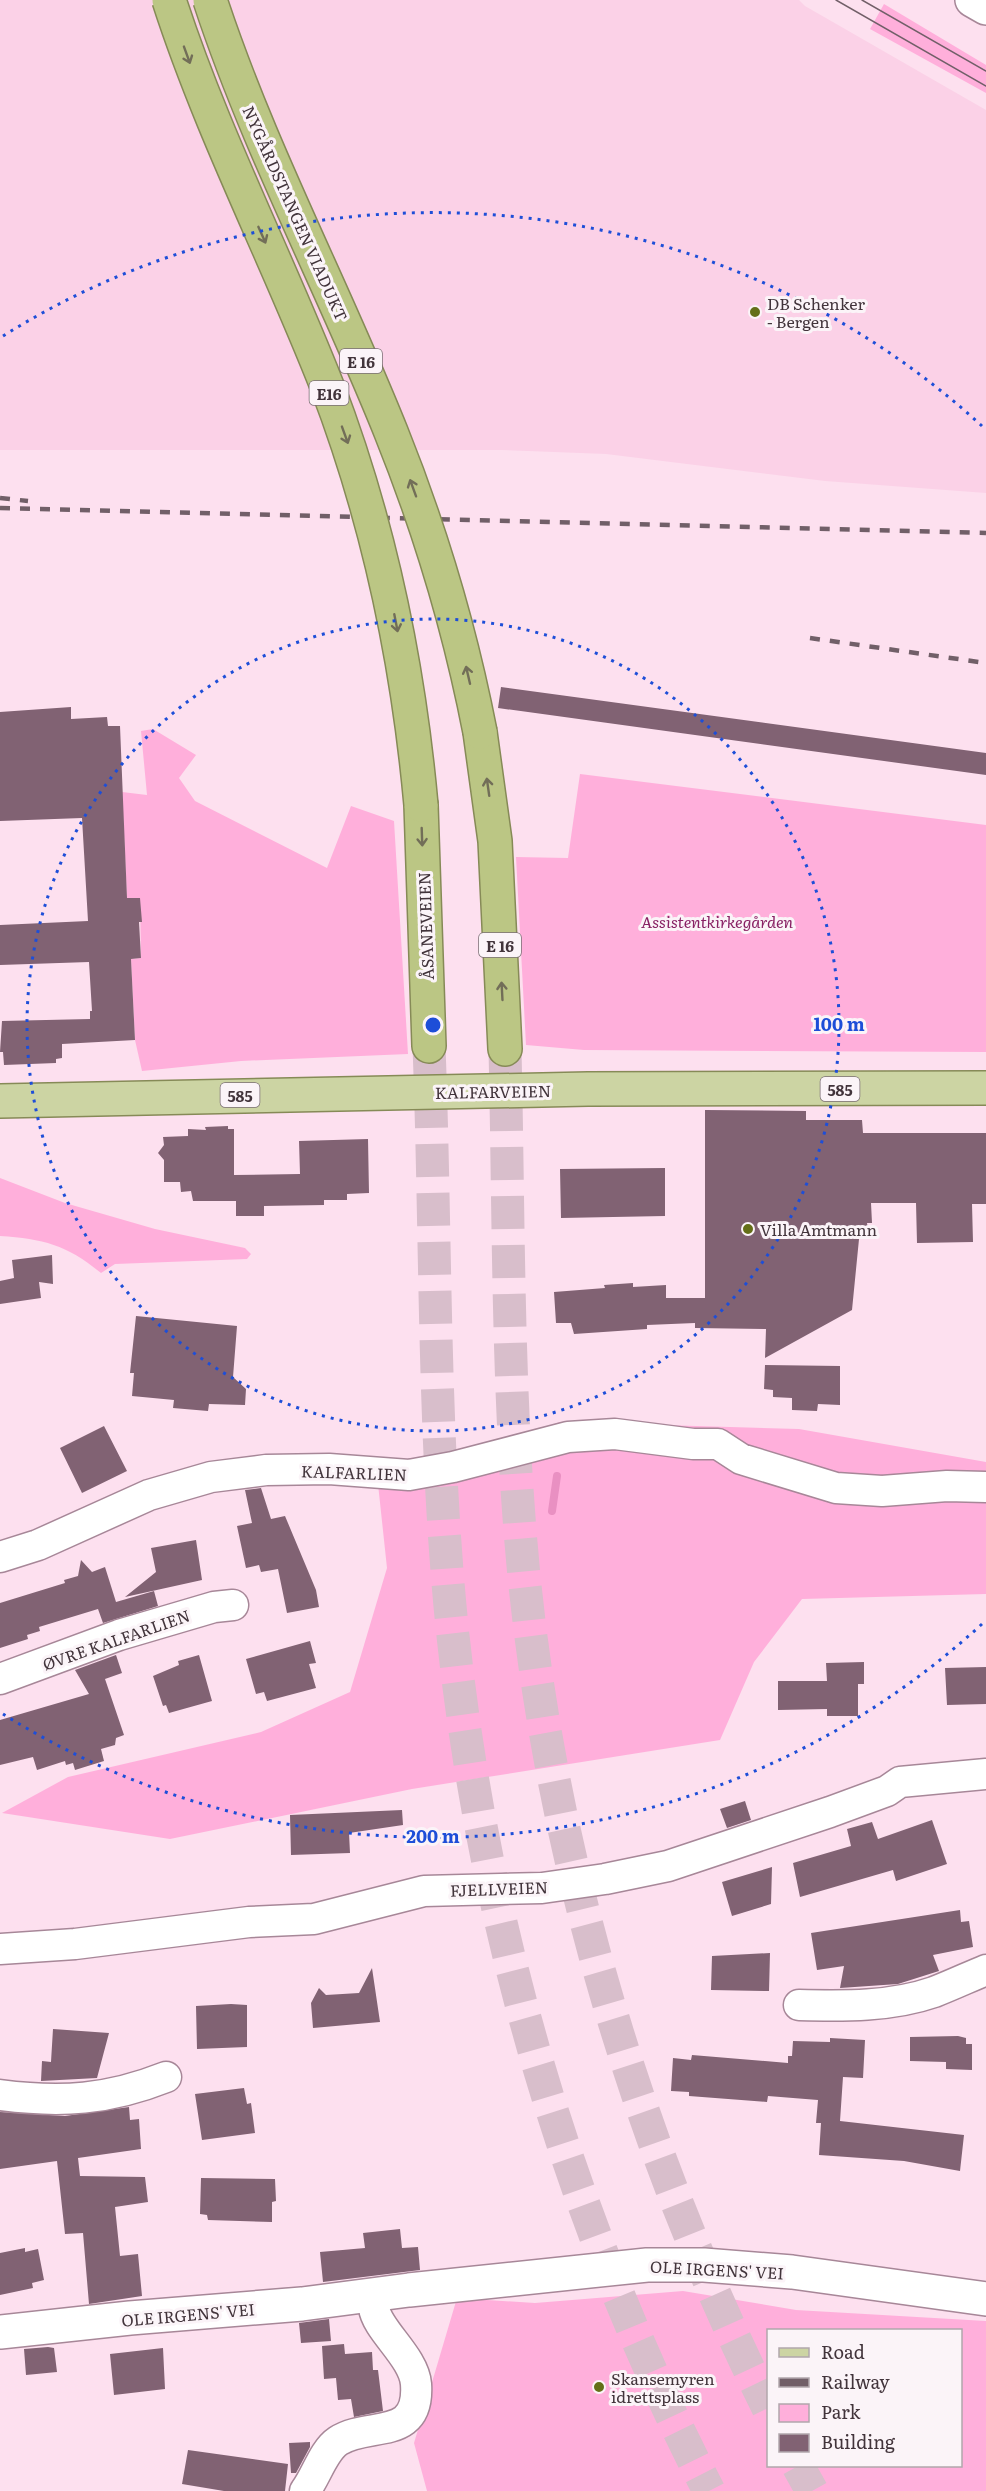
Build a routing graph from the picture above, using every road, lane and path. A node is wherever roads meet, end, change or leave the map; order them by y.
1 (169, 0) edge
2 (210, 0) edge
3 (972, 0) edge
4 (986, 8) edge
5 (429, 1046) tunnel mouth
6 (506, 1049) tunnel mouth
7 (986, 1088) edge
8 (0, 1101) edge
9 (986, 1487) edge
10 (0, 1557) edge
11 (233, 1605) dead end
12 (0, 1679) edge
13 (986, 1774) edge
14 (0, 1948) edge
15 (986, 1970) edge
16 (799, 2006) dead end
17 (166, 2077) dead end
18 (0, 2095) edge
19 (376, 2294) junction
20 (986, 2299) edge
21 (0, 2332) edge
22 (306, 2491) edge

1 -> 5 highway, ÅSANEVEIEN / E16, bridge
6 -> 2 highway, NYGÅRDSTANGEN VIADUKT / E 16, bridge
3 - 4 street
7 - 8 main road, KALFARVEIEN / 585
9 - 10 street, KALFARLIEN
11 - 12 street, ØVRE KALFARLIEN
13 - 14 street, FJELLVEIEN
15 - 16 street
17 - 18 street
19 - 20 street, OLE IRGENS' VEI
19 - 21 street, OLE IRGENS' VEI
19 - 22 street

